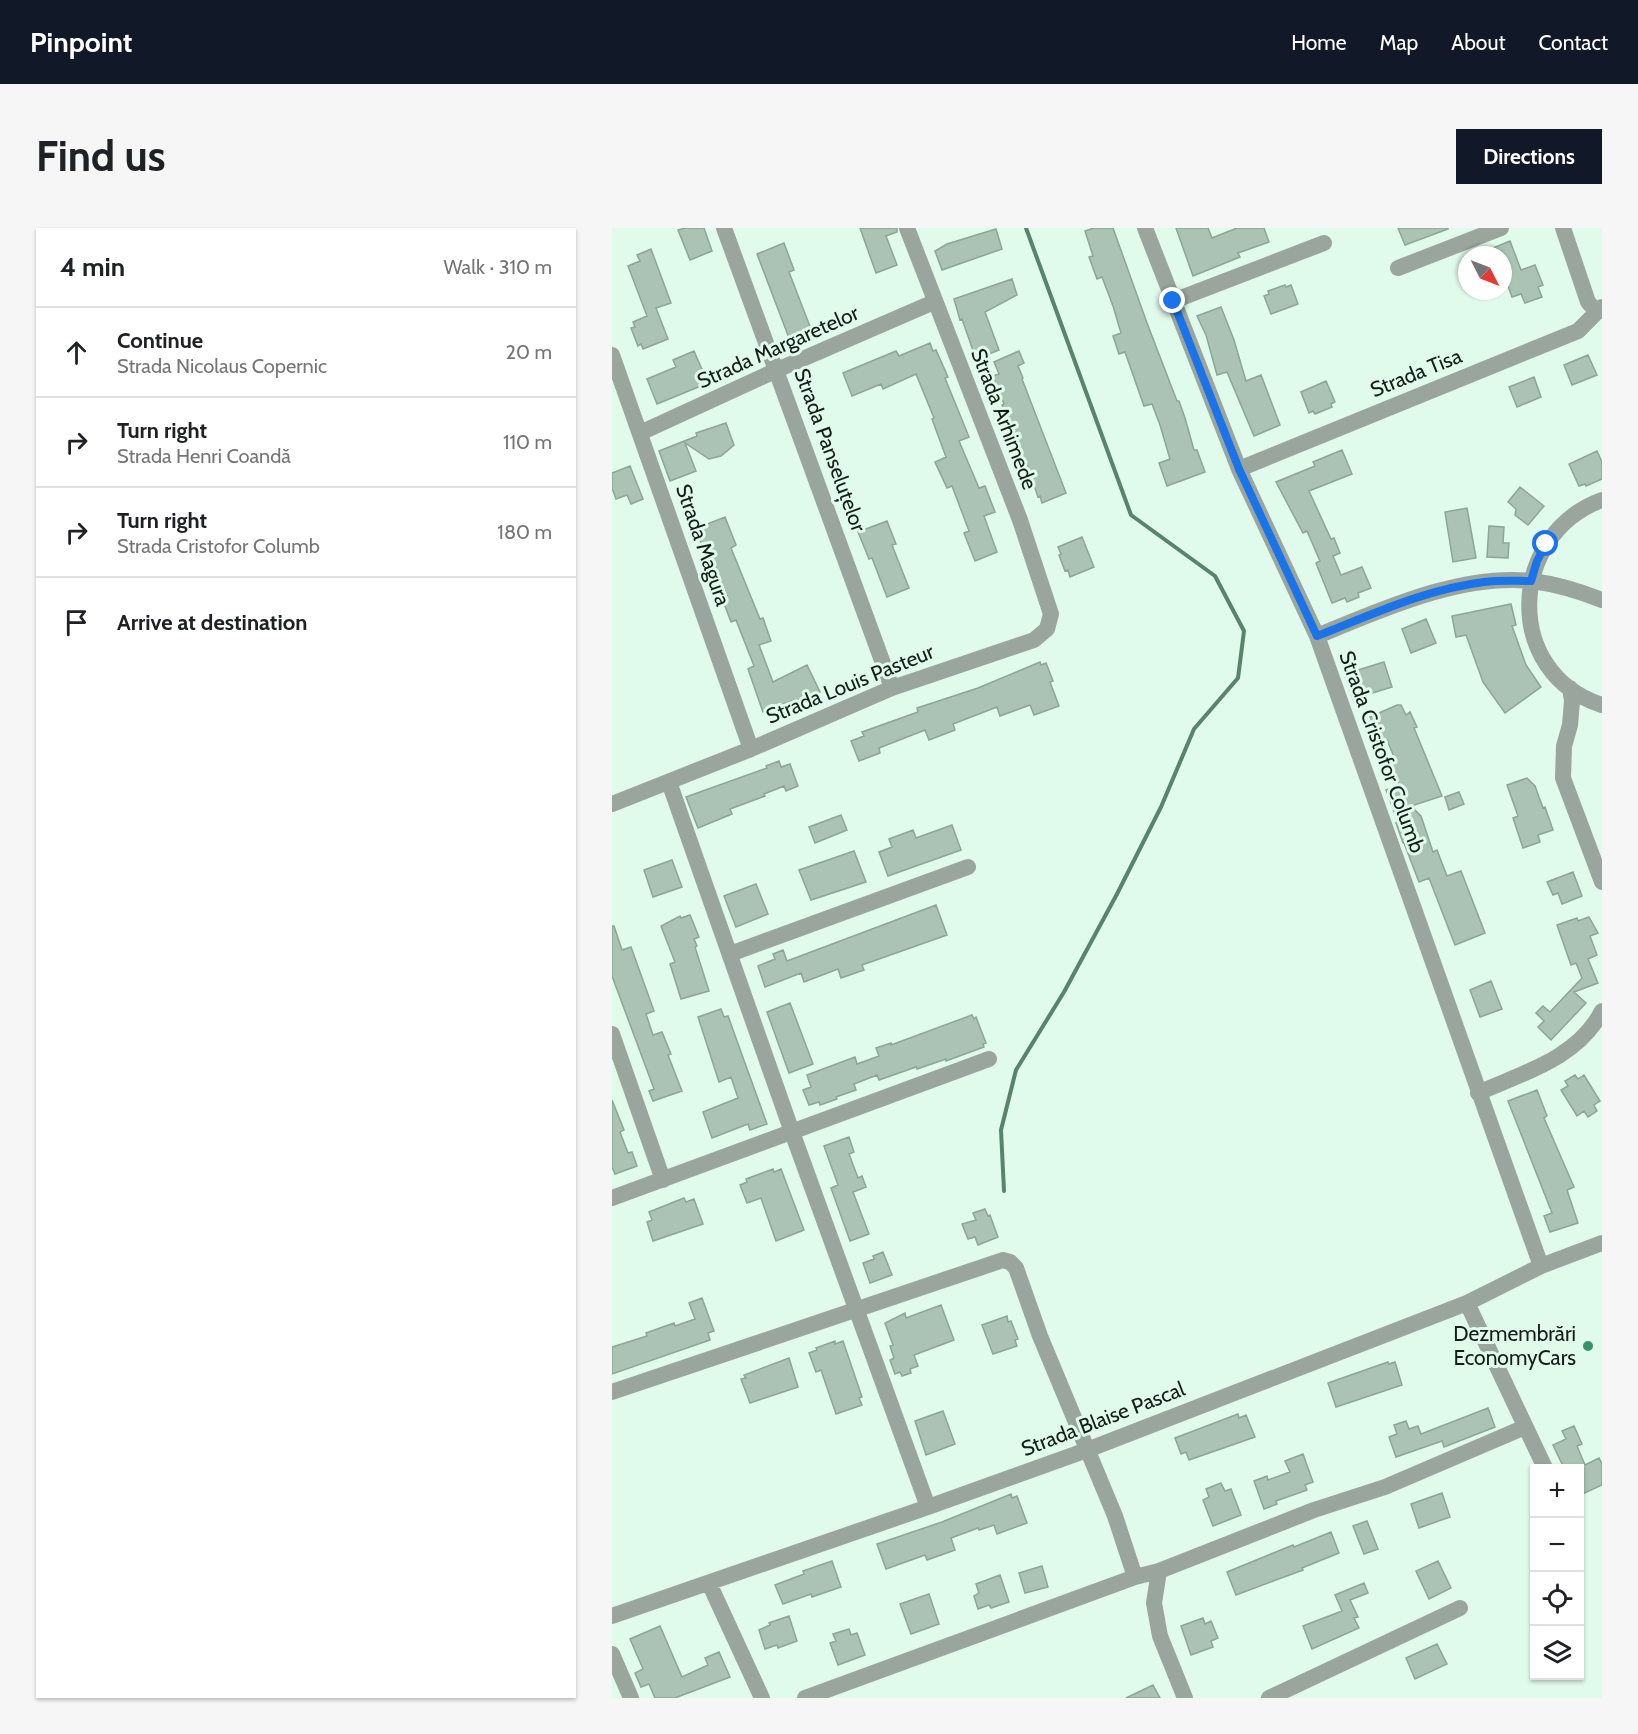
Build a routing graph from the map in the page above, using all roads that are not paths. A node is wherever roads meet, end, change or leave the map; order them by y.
1 (724, 228) edge
2 (907, 228) edge
3 (1145, 228) edge
4 (1501, 228) edge
5 (1563, 228) edge
6 (1324, 243) dead end
7 (1398, 268) dead end
8 (1173, 301) junction
9 (934, 302) junction
10 (1599, 309) edge
11 (612, 355) edge
12 (777, 370) junction
13 (640, 433) junction
14 (1239, 469) junction
15 (1602, 500) edge
16 (1531, 581) junction
17 (1602, 600) edge
18 (1047, 629) joint
19 (1317, 636) junction
20 (892, 688) junction
21 (1569, 688) junction
22 (1602, 705) edge
23 (751, 749) junction
24 (669, 782) junction
25 (612, 804) edge
26 (968, 867) dead end
27 (1602, 882) edge
28 (730, 954) junction
29 (1602, 1011) edge
30 (612, 1034) edge
31 (989, 1059) dead end
32 (1479, 1093) junction
33 (792, 1132) junction
34 (663, 1180) junction
35 (612, 1198) edge
36 (1602, 1243) edge
37 (1541, 1266) junction
38 (1467, 1303) junction
39 (855, 1308) junction
40 (612, 1392) edge
41 (1525, 1427) junction
42 (1087, 1450) junction
43 (1543, 1464) edge
44 (928, 1508) junction
45 (1159, 1571) junction
46 (1135, 1577) junction
47 (709, 1583) junction
48 (1460, 1608) dead end
49 (612, 1616) edge
50 (612, 1654) edge
51 (631, 1698) edge
52 (762, 1698) edge
53 (805, 1698) edge
54 (1185, 1698) edge
55 (1269, 1698) edge

1 - 12 street, Strada Panseluțelor
2 - 9 street, Strada Arhimede
3 - 8 street, Strada Cristofor Columb
4 - 7 street
5 - 10 street
6 - 8 street
8 - 14 street, Strada Cristofor Columb
9 - 12 street, Strada Margaretelor
9 - 18 street, Strada Arhimede
10 - 14 street, Strada Tisa
11 - 13 street, Strada Magura
12 - 13 street, Strada Margaretelor
12 - 20 street, Strada Panseluțelor
13 - 23 street, Strada Magura
14 - 19 street, Strada Cristofor Columb
15 - 16 street
16 - 17 street
16 - 19 street
16 - 21 street
18 - 20 street, Strada Louis Pasteur
19 - 32 street, Strada Cristofor Columb
20 - 23 street, Strada Louis Pasteur
21 - 22 street
21 - 27 street
23 - 24 street, Strada Louis Pasteur
24 - 25 street, Strada Louis Pasteur
24 - 28 street
26 - 28 street
28 - 33 street
29 - 32 street
30 - 34 street
31 - 33 street
32 - 37 street, Strada Cristofor Columb
33 - 34 street
33 - 39 street
34 - 35 street
36 - 37 street, Strada Blaise Pascal
37 - 38 street, Strada Blaise Pascal
38 - 41 street
38 - 42 street, Strada Blaise Pascal
39 - 40 street
39 - 42 street
39 - 44 street
41 - 43 street
41 - 45 street
42 - 44 street, Strada Blaise Pascal
42 - 46 street
44 - 47 street, Strada Blaise Pascal
45 - 46 street
45 - 54 street
46 - 53 street
47 - 49 street, Strada Blaise Pascal
47 - 52 street
48 - 55 street
50 - 51 street

